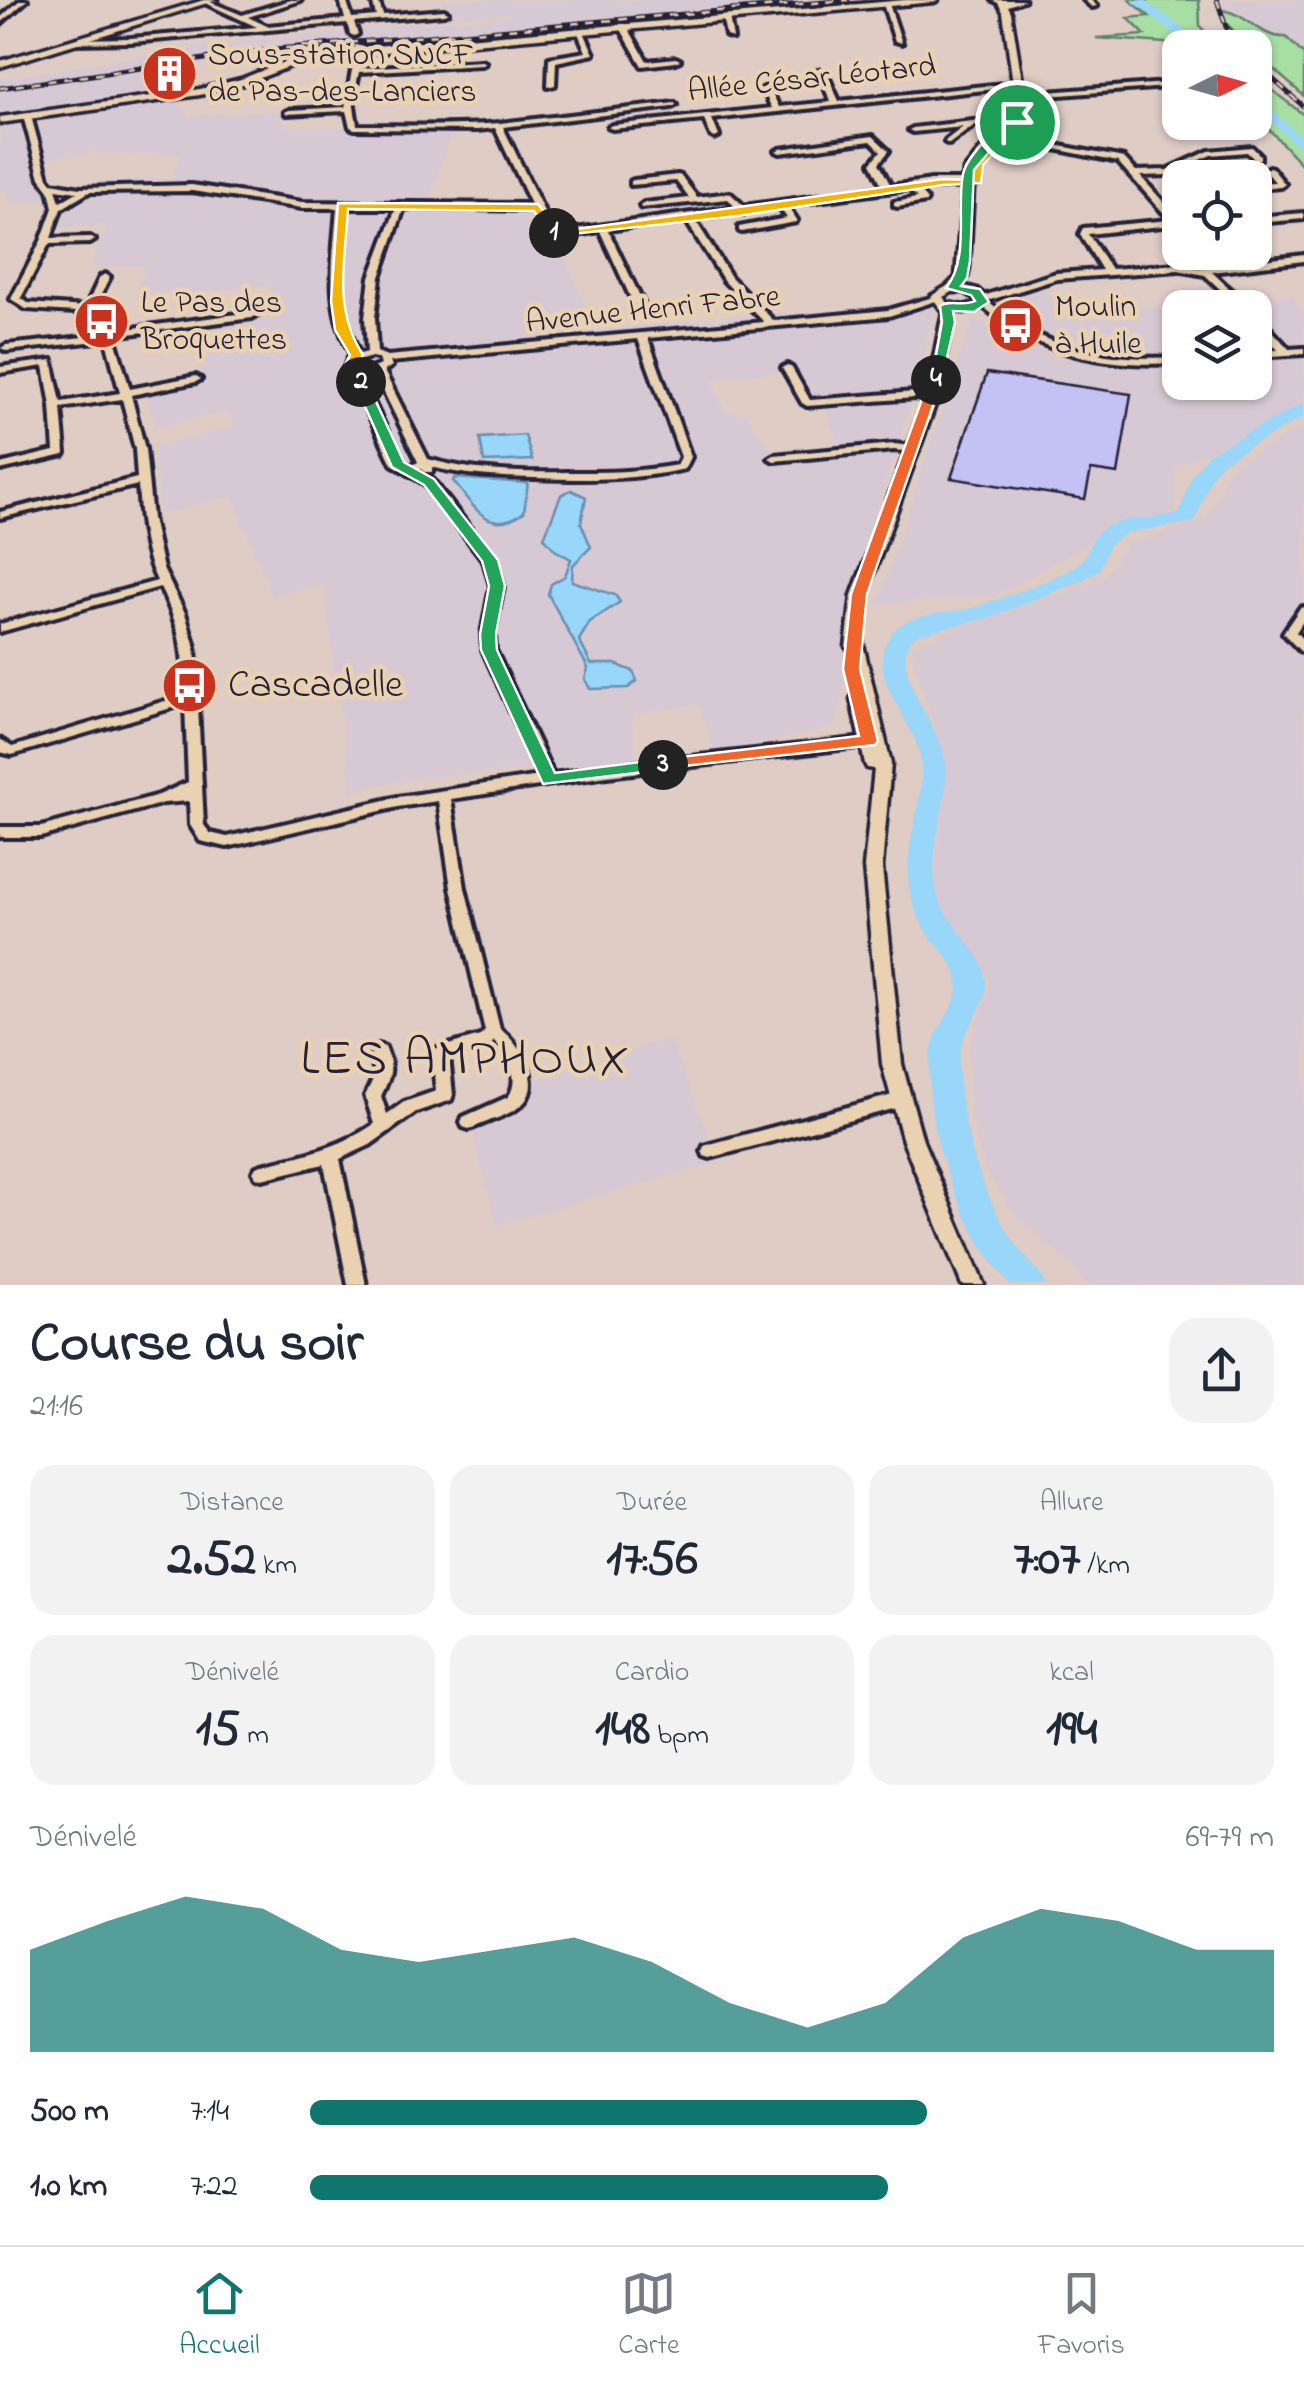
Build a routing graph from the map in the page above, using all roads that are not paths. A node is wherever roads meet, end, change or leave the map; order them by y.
1 (298, 0) edge
2 (343, 0) edge
3 (376, 0) edge
4 (934, 0) edge
5 (210, 1) edge
6 (997, 1) edge
7 (1020, 1) edge
8 (20, 3) edge
9 (191, 3) edge
10 (886, 4) junction
11 (0, 10) edge
12 (444, 12) dead end
13 (242, 17) junction
14 (380, 18) junction
15 (724, 18) junction
16 (0, 22) edge
17 (349, 22) junction
18 (623, 26) junction
19 (264, 27) junction
20 (579, 30) junction
21 (354, 34) tunnel mouth
22 (730, 36) dead end
23 (75, 41) junction
24 (899, 41) dead end
25 (359, 49) junction
26 (676, 60) dead end
27 (482, 62) dead end
28 (0, 64) edge
29 (357, 70) junction
30 (822, 72) dead end
31 (551, 85) dead end
32 (1162, 85) edge
33 (766, 88) dead end
34 (1022, 90) junction
35 (836, 103) junction
36 (672, 105) dead end
37 (348, 109) junction
38 (776, 109) junction
39 (290, 112) dead end
40 (27, 116) junction
41 (707, 117) junction
42 (0, 120) edge
43 (1014, 121) junction
44 (973, 123) junction
45 (497, 124) junction
46 (612, 127) dead end
47 (913, 130) dead end
48 (715, 136) dead end
49 (949, 142) dead end
50 (991, 146) junction
51 (780, 151) dead end
52 (1257, 157) dead end
53 (1197, 160) edge
54 (1162, 172) edge
55 (1136, 174) junction
56 (972, 183) junction
57 (634, 184) dead end
58 (912, 187) junction
59 (889, 190) junction
60 (83, 192) junction
61 (54, 196) junction
62 (695, 200) junction
63 (897, 204) dead end
64 (342, 206) junction
65 (401, 206) junction
66 (644, 206) dead end
67 (783, 206) junction
68 (1162, 206) edge
69 (538, 207) junction
70 (743, 212) junction
71 (1304, 216) edge
72 (689, 218) junction
73 (1272, 219) edge
74 (1162, 223) edge
75 (742, 228) dead end
76 (603, 229) junction
77 (90, 240) dead end
78 (46, 241) junction
79 (1304, 258) edge
80 (1272, 261) edge
81 (967, 267) junction
82 (1162, 268) edge
83 (1202, 270) edge
84 (1108, 272) junction
85 (105, 277) dead end
86 (952, 288) junction
87 (1225, 290) edge
88 (981, 301) junction
89 (942, 303) junction
90 (639, 305) dead end
91 (90, 308) junction
92 (252, 315) dead end
93 (773, 324) junction
94 (109, 336) junction
95 (642, 336) junction
96 (1272, 337) edge
97 (6, 348) dead end
98 (1304, 351) edge
99 (942, 352) junction
100 (1286, 352) junction
101 (1272, 353) edge
102 (372, 354) junction
103 (357, 357) junction
104 (1162, 362) edge
105 (384, 365) junction
106 (787, 368) dead end
107 (0, 370) edge
108 (361, 373) junction
109 (196, 379) dead end
110 (126, 394) junction
111 (932, 397) junction
112 (56, 406) junction
113 (912, 449) junction
114 (774, 458) dead end
115 (426, 462) junction
116 (0, 467) edge
117 (401, 468) junction
118 (143, 480) junction
119 (429, 482) junction
120 (0, 515) edge
121 (162, 582) junction
122 (1304, 611) edge
123 (0, 628) edge
124 (1304, 648) edge
125 (190, 698) junction
126 (874, 741) junction
127 (0, 743) edge
128 (549, 780) junction
129 (195, 790) junction
130 (444, 796) junction
131 (0, 832) edge
132 (493, 1032) junction
133 (379, 1051) dead end
134 (900, 1100) junction
135 (468, 1122) dead end
136 (383, 1127) junction
137 (710, 1151) dead end
138 (332, 1155) junction
139 (262, 1172) dead end
140 (357, 1285) edge
141 (973, 1285) edge

1 - 13 street
2 - 17 street
3 - 14 street
4 - 10 street
5 - 9 street
5 - 13 street
6 - 7 street
6 - 34 street
7 - 34 street
8 - 11 street
8 - 16 street
9 - 23 street
10 - 15 street
10 - 24 street
12 - 14 street
13 - 19 street
14 - 17 street
15 - 18 street
15 - 22 street
17 - 19 street
17 - 21 street
18 - 20 street
18 - 26 street
19 - 23 street
20 - 25 street
20 - 31 street
23 - 28 street
25 - 29 street
25 - 40 street
27 - 29 street
29 - 37 street
30 - 35 street
32 - 34 street, Allée César Léotard
33 - 38 street
34 - 35 street, Allée César Léotard
34 - 43 street
35 - 38 street, Allée César Léotard
36 - 45 street
37 - 39 street
37 - 45 street
38 - 41 street, Allée César Léotard
40 - 42 street
40 - 61 street
41 - 46 street, Allée César Léotard
41 - 48 street
43 - 44 street
43 - 50 street
44 - 47 street
44 - 49 street
45 - 69 street
50 - 55 street
50 - 56 street
51 - 59 street
52 - 53 street
54 - 55 street
55 - 68 street
56 - 58 street
56 - 81 street
57 - 62 street
58 - 59 street
58 - 63 street
59 - 67 street
60 - 61 street
60 - 61 street
60 - 64 street
61 - 78 street
62 - 66 street
62 - 70 street
64 - 65 street
64 - 103 street
65 - 69 street
65 - 102 street
67 - 70 street
67 - 75 street
69 - 76 street
70 - 72 street
71 - 73 street
72 - 76 street
72 - 93 street
74 - 84 street
76 - 90 street
77 - 78 street
78 - 91 street
79 - 80 street
81 - 86 street
81 - 88 street
82 - 84 street
83 - 87 street
84 - 88 street
85 - 91 street
86 - 88 street
86 - 89 street
88 - 89 street
88 - 99 street
88 - 104 street
89 - 93 street, Avenue Henri Fabre
89 - 99 street
91 - 94 street
92 - 94 street
93 - 95 street, Avenue Henri Fabre
94 - 97 street
94 - 110 street
95 - 105 street, Avenue Henri Fabre
95 - 115 street
96 - 100 street
98 - 100 street
99 - 111 street
100 - 101 street
102 - 103 street
102 - 105 street
103 - 108 street
105 - 108 street, Avenue Henri Fabre
105 - 115 street
106 - 111 street
107 - 112 street
108 - 117 street
109 - 110 street
110 - 112 street
110 - 118 street
111 - 113 street
112 - 116 street
113 - 114 street
113 - 126 street
115 - 117 street
115 - 119 street
117 - 119 street
118 - 120 street
118 - 121 street
119 - 128 street
121 - 123 street
121 - 125 street
122 - 124 street
125 - 127 street
125 - 129 street
126 - 128 street
126 - 134 street
128 - 130 street
129 - 130 street
129 - 131 street
130 - 132 street
132 - 135 street
132 - 136 street
133 - 136 street
134 - 137 street
134 - 141 street
136 - 138 street
138 - 139 street
138 - 140 street

